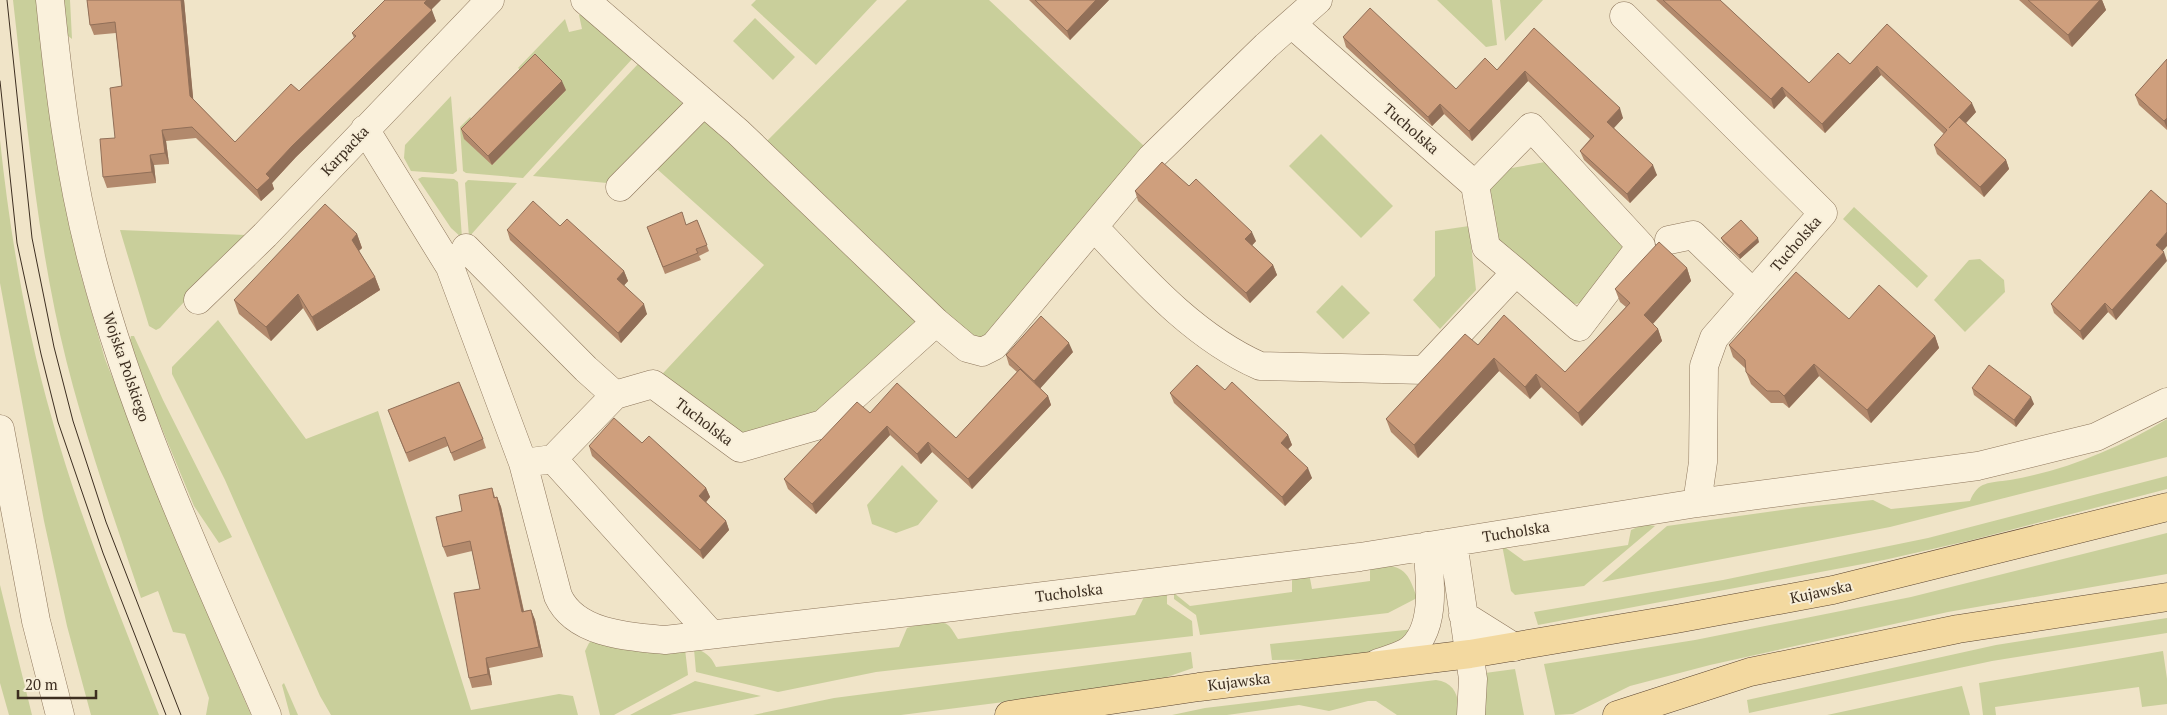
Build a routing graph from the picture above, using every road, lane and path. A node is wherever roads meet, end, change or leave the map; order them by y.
1 (50, 0) edge
2 (490, 0) edge
3 (586, 0) edge
4 (1318, 0) edge
5 (1624, 16) dead end
6 (1293, 25) junction
7 (704, 103) junction
8 (365, 129) junction
9 (1475, 185) junction
10 (620, 187) dead end
11 (1094, 227) junction
12 (1669, 240) dead end
13 (466, 248) dead end
14 (1516, 272) junction
15 (1753, 293) junction
16 (198, 300) dead end
17 (936, 322) junction
18 (615, 395) junction
19 (2167, 402) edge
20 (0, 429) edge
21 (553, 459) junction
22 (523, 464) junction
23 (1697, 503) junction
24 (2167, 507) edge
25 (1440, 544) junction
26 (2167, 597) edge
27 (1463, 615) junction
28 (711, 634) junction
29 (1514, 647) junction
30 (1470, 654) junction
31 (1366, 667) junction
32 (60, 715) edge
33 (267, 715) edge
34 (1009, 715) edge
35 (1471, 715) edge
36 (1617, 715) edge

1 - 33 street, Wojska Polskiego
2 - 8 street, Karpacka
3 - 7 street
4 - 6 street
5 - 15 street, Tucholska
6 - 9 street, Tucholska
6 - 11 street
7 - 10 street
7 - 17 street
8 - 16 street, Karpacka
8 - 22 street, Tucholska
9 - 14 street
9 - 14 street
11 - 14 street
11 - 17 street
12 - 15 street
13 - 18 street
15 - 23 street, Tucholska
17 - 18 street, Tucholska
18 - 21 street, Tucholska
19 - 23 street, Tucholska
20 - 32 street
21 - 22 street
21 - 28 street
22 - 28 street, Tucholska
23 - 25 street, Tucholska
24 - 29 main road, Kujawska
25 - 27 street
25 - 28 street, Tucholska
25 - 31 street
26 - 36 main road
27 - 29 street
27 - 30 street
29 - 30 main road, Kujawska
30 - 31 main road, Kujawska
30 - 35 street
31 - 34 main road, Kujawska

